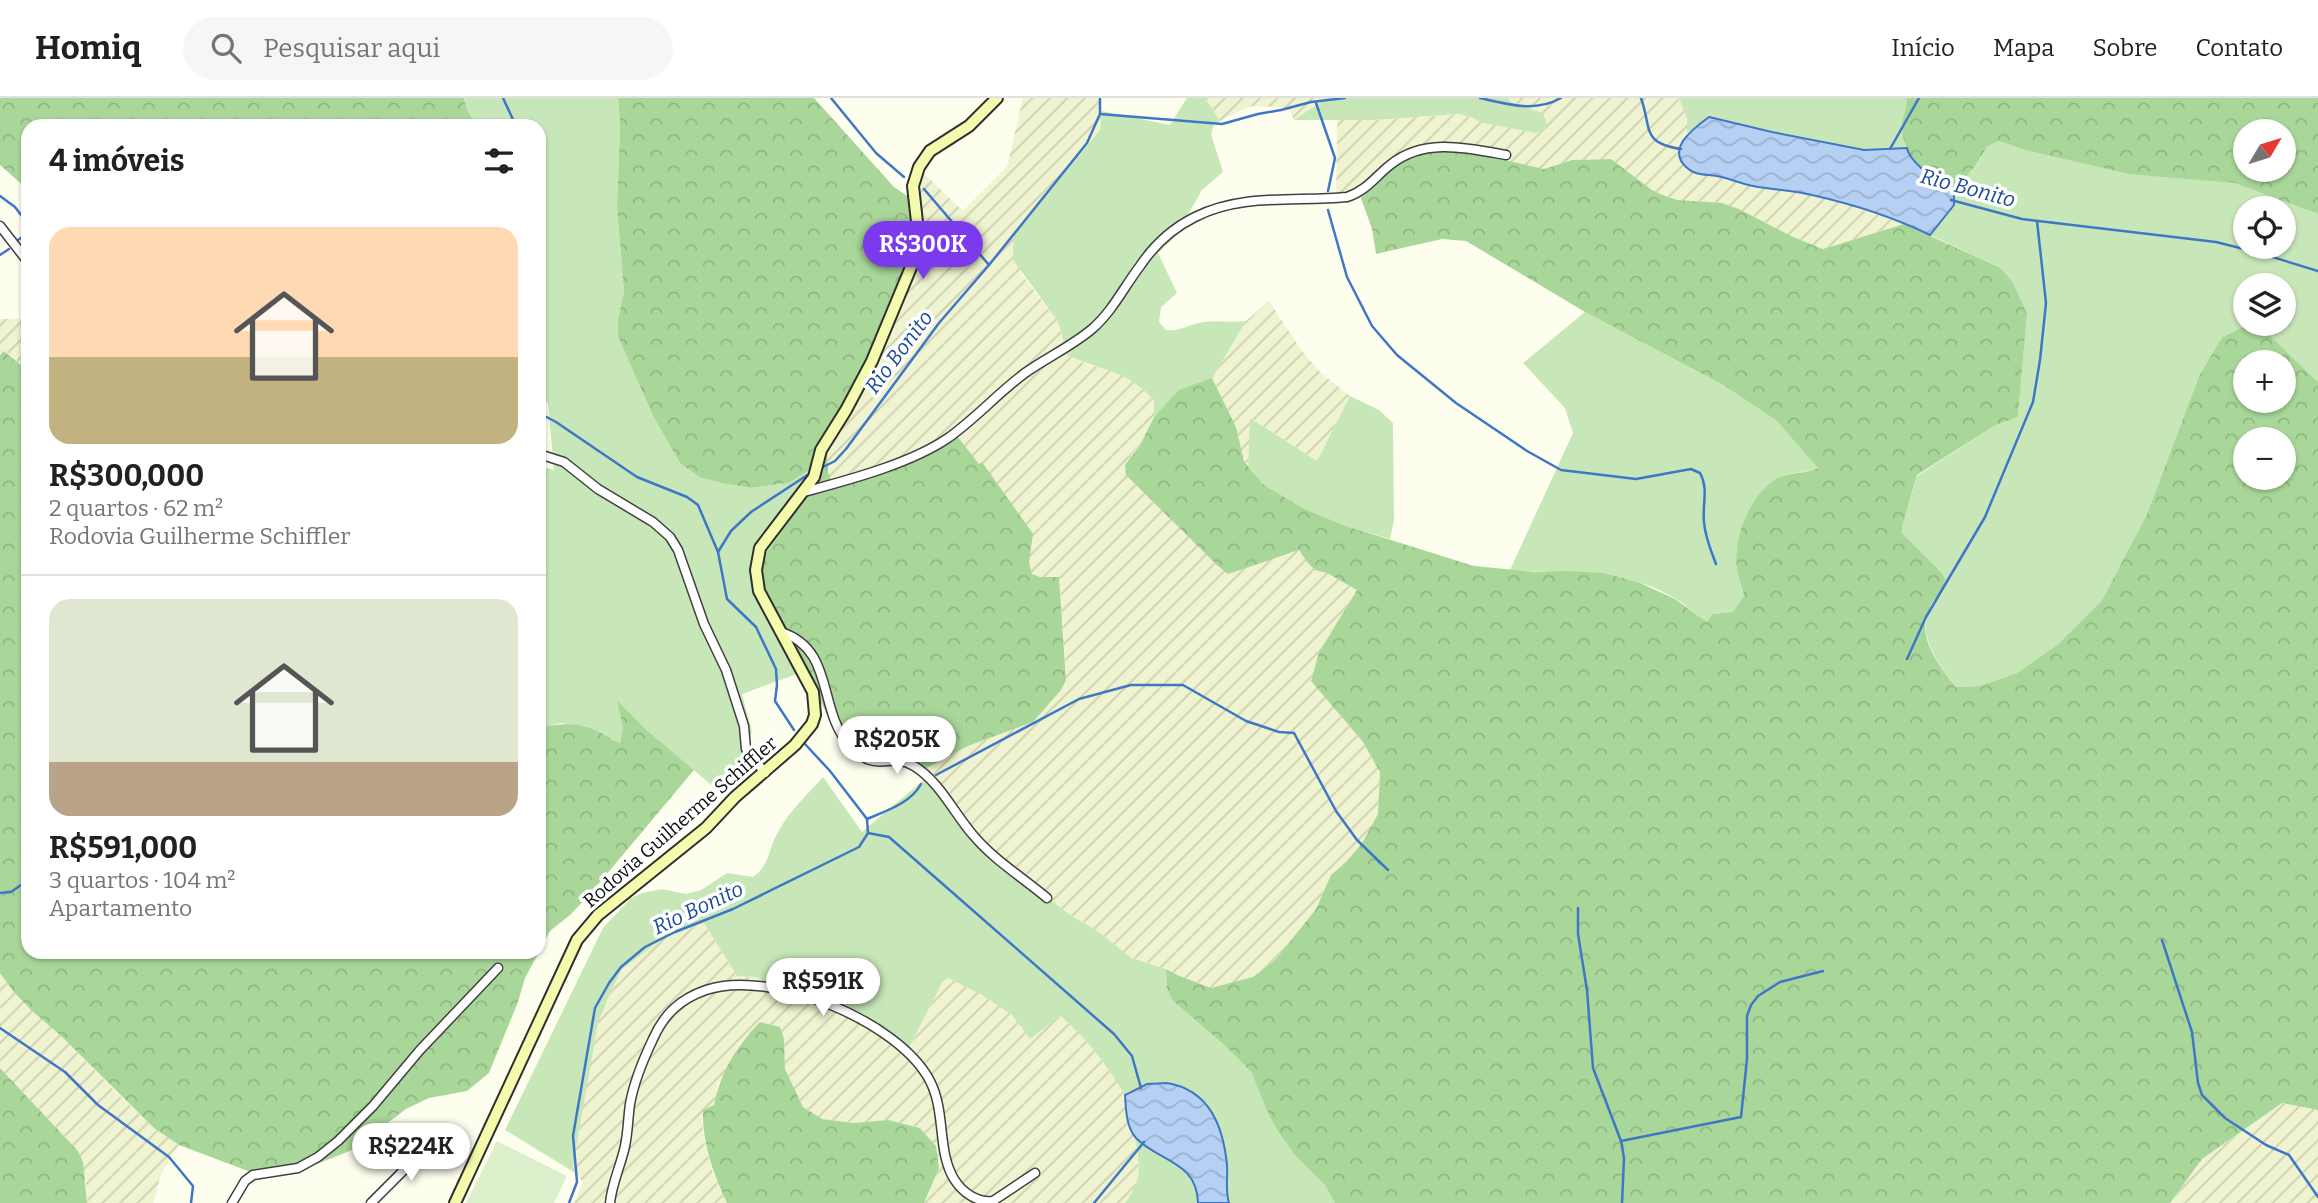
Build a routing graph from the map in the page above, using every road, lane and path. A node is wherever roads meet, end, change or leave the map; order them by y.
1 (997, 98) edge
2 (1506, 155) dead end
3 (0, 226) edge
4 (21, 253) edge
5 (546, 456) edge
6 (804, 492) junction
7 (781, 632) junction
8 (765, 773) junction
9 (1047, 898) dead end
10 (498, 968) dead end
11 (431, 1143) dead end
12 (1035, 1173) dead end
13 (232, 1203) edge
14 (371, 1203) edge
15 (455, 1203) edge
16 (610, 1203) edge

1 - 6 street, Rodovia Guilherme Schiffler
2 - 6 street
3 - 4 street
5 - 8 street
6 - 7 street, Rodovia Guilherme Schiffler
7 - 8 street, Rodovia Guilherme Schiffler
7 - 9 street
8 - 15 street, Rodovia Guilherme Schiffler
10 - 13 street
11 - 14 street
12 - 16 street

